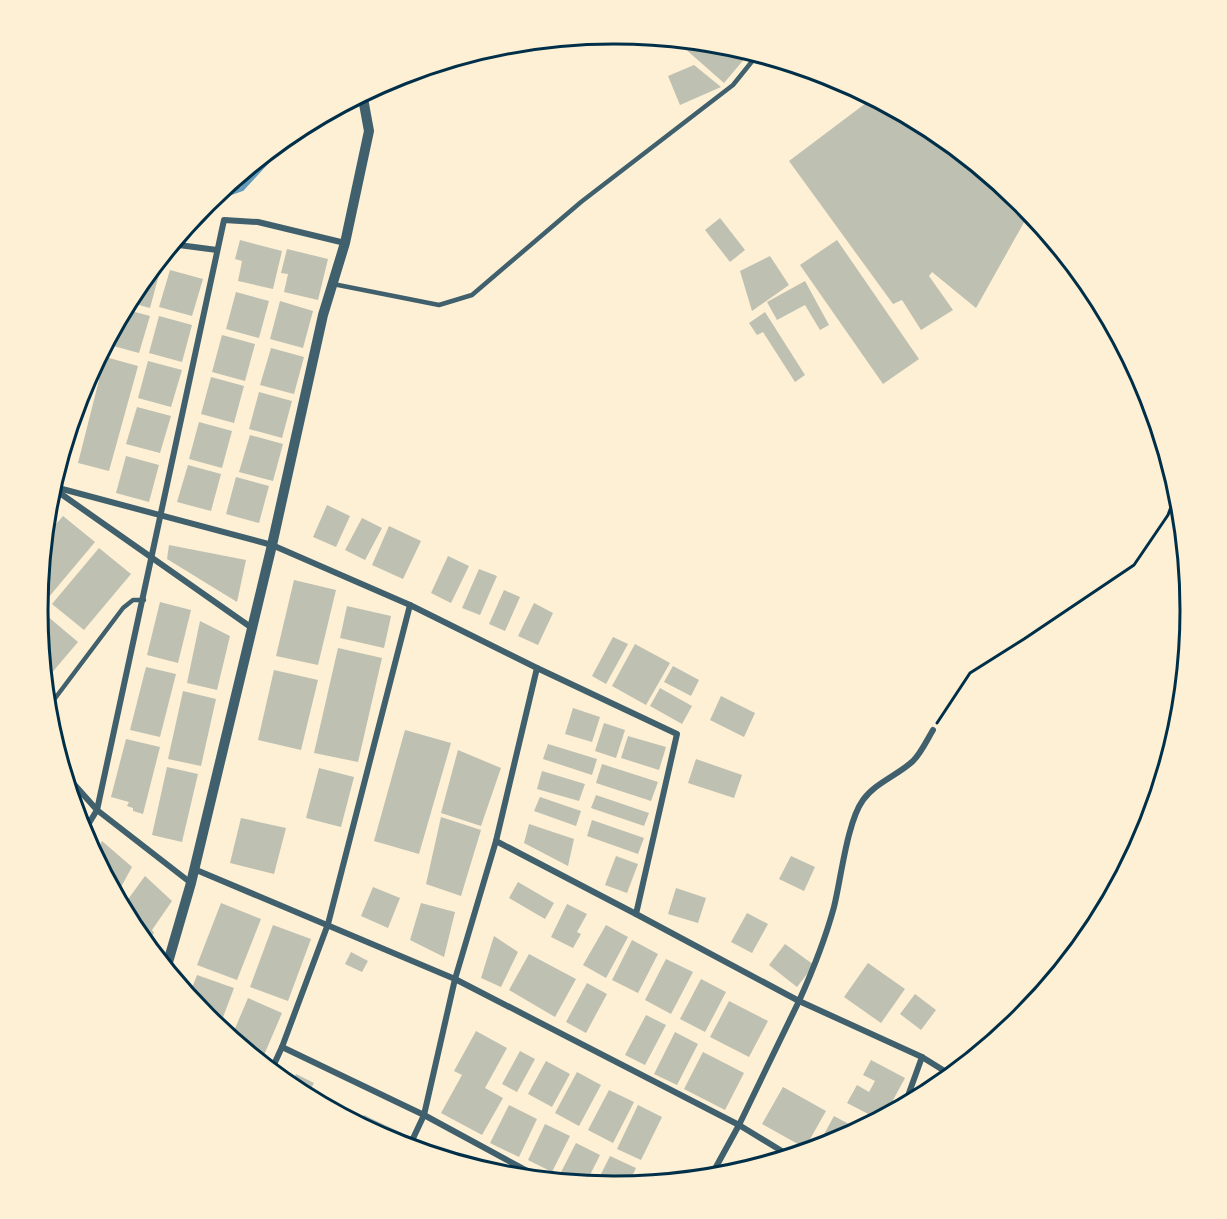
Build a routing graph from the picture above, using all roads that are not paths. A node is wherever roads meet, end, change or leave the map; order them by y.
1 (752, 61) edge
2 (364, 102) edge
3 (345, 243) junction
4 (180, 245) edge
5 (217, 250) junction
6 (333, 284) junction
7 (60, 489) edge
8 (60, 493) edge
9 (160, 514) junction
10 (272, 545) junction
11 (153, 558) junction
12 (144, 600) junction
13 (410, 605) junction
14 (252, 628) junction
15 (537, 668) junction
16 (55, 699) edge
17 (933, 730) road end
18 (77, 787) edge
19 (97, 810) junction
20 (90, 822) edge
21 (496, 841) junction
22 (194, 869) junction
23 (191, 883) junction
24 (636, 914) junction
25 (328, 924) junction
26 (169, 960) edge
27 (455, 979) junction
28 (799, 1001) junction
29 (282, 1047) junction
30 (922, 1057) junction
31 (275, 1063) edge
32 (943, 1070) edge
33 (909, 1092) edge
34 (424, 1115) junction
35 (739, 1125) junction
36 (413, 1138) edge
37 (780, 1150) edge
38 (716, 1166) edge
39 (522, 1168) edge

1 - 6 lane
2 - 3 street
3 - 5 street
3 - 6 street
4 - 5 street
5 - 9 street
6 - 10 street
7 - 9 street
8 - 11 street
9 - 10 street
9 - 11 street
10 - 13 street
10 - 14 street
11 - 12 street
11 - 14 street
12 - 16 lane
12 - 19 street
13 - 15 street
13 - 25 street
14 - 22 street
15 - 21 street
15 - 24 street
17 - 28 street
18 - 19 street
19 - 20 street
19 - 23 street
21 - 24 street
21 - 27 street
22 - 23 street
22 - 25 street
23 - 26 street
24 - 28 street
25 - 27 street
25 - 29 street
27 - 34 street
27 - 35 street
28 - 30 street
28 - 35 street
29 - 31 street
29 - 34 street
30 - 32 street
30 - 33 street
34 - 36 street
34 - 39 street
35 - 37 street
35 - 38 street

